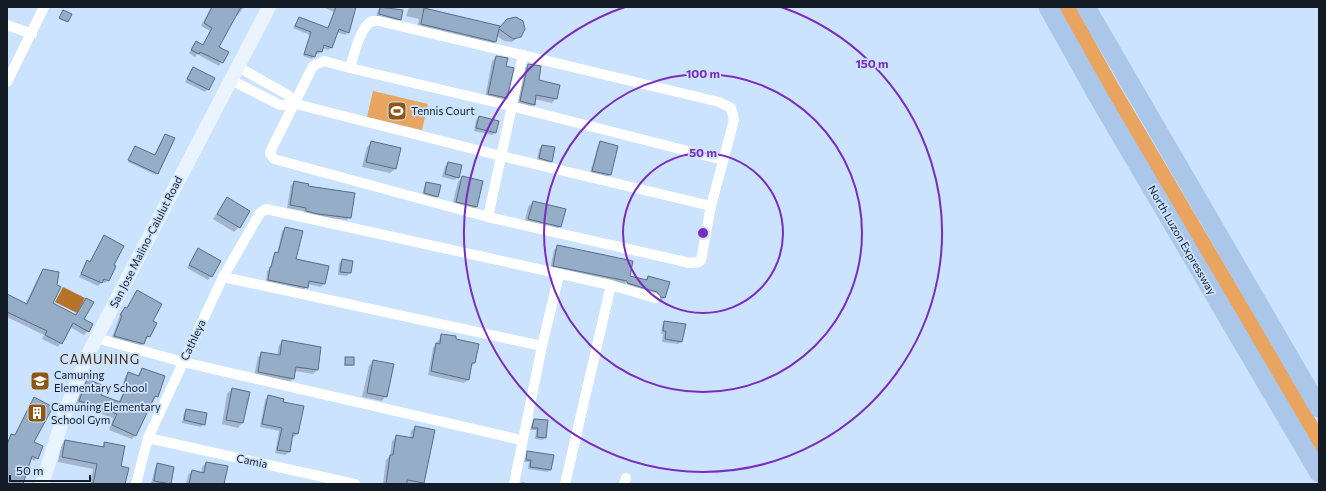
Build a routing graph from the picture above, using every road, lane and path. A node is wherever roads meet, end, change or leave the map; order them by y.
1 (44, 7) edge
2 (269, 7) edge
3 (1048, 7) edge
4 (1086, 7) edge
5 (7, 25) edge
6 (32, 34) junction
7 (523, 55) junction
8 (238, 67) junction
9 (350, 68) junction
10 (231, 80) junction
11 (7, 82) edge
12 (265, 82) junction
13 (260, 96) junction
14 (296, 104) junction
15 (511, 106) junction
16 (501, 156) junction
17 (723, 160) junction
18 (711, 206) junction
19 (488, 218) junction
20 (559, 275) junction
21 (223, 277) junction
22 (611, 285) junction
23 (655, 298) dead end
24 (96, 338) junction
25 (542, 346) junction
26 (183, 362) junction
27 (1319, 408) edge
28 (148, 438) junction
29 (521, 440) junction
30 (1319, 473) edge
31 (42, 484) edge
32 (136, 484) edge
33 (355, 484) edge
34 (514, 484) edge
35 (565, 484) edge

1 - 6 street
2 - 8 main road, San Jose Malino-Calulut Road
3 - 30 highway, North Luzon Expressway
4 - 27 highway
5 - 6 street
6 - 11 street
7 - 9 street
7 - 15 street
7 - 17 street
8 - 10 main road, San Jose Malino-Calulut Road
8 - 12 street
9 - 14 street
9 - 15 street
10 - 13 street
10 - 24 main road, San Jose Malino-Calulut Road
12 - 13 street
12 - 14 street
13 - 14 street
14 - 16 street
14 - 19 street
15 - 16 street
15 - 17 street
16 - 18 street
16 - 19 street
17 - 18 street
18 - 19 street
20 - 21 street, Cathleya
20 - 22 street
20 - 25 street
21 - 25 street
21 - 26 street, Cathleya
22 - 23 street
22 - 35 street
24 - 26 street
24 - 31 main road, San Jose Malino-Calulut Road
25 - 29 street
26 - 28 street, Cathleya
26 - 29 street
28 - 32 street, Cathleya
28 - 33 street, Camia
29 - 34 street

